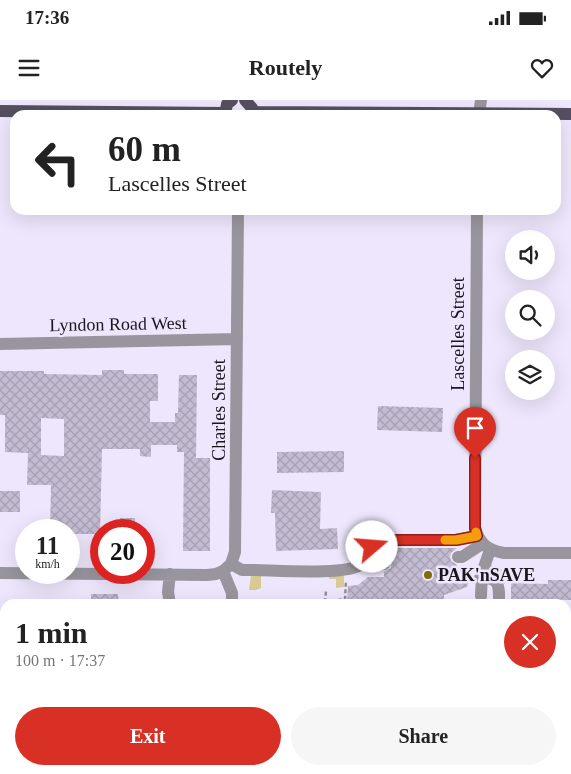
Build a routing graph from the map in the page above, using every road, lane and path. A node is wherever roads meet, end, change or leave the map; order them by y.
1 (232, 100) edge
2 (245, 100) edge
3 (226, 110) edge
4 (252, 110) edge
5 (238, 215) edge
6 (477, 215) edge
7 (237, 339) junction
8 (0, 344) edge
9 (483, 543) junction
10 (571, 553) edge
11 (458, 558) dead end
12 (384, 564) dead end
13 (361, 565) junction
14 (227, 568) junction
15 (347, 570) junction
16 (0, 573) edge
17 (170, 574) junction
18 (481, 577) junction
19 (326, 592) dead end
20 (481, 596) dead end
21 (169, 599) edge
22 (232, 599) edge
23 (325, 599) edge
24 (345, 599) edge
25 (499, 599) edge

1 - 3 main road
2 - 4 main road
5 - 7 street, Charles Street
6 - 9 street, Lascelles Street
7 - 8 street, Lyndon Road West
7 - 14 street, Charles Street
9 - 10 street
9 - 11 street
9 - 13 street
9 - 18 street
12 - 13 street
13 - 15 street
14 - 15 street
14 - 17 street
14 - 22 street
15 - 24 path
16 - 17 street
17 - 21 street
18 - 20 street
18 - 25 street
19 - 23 path

